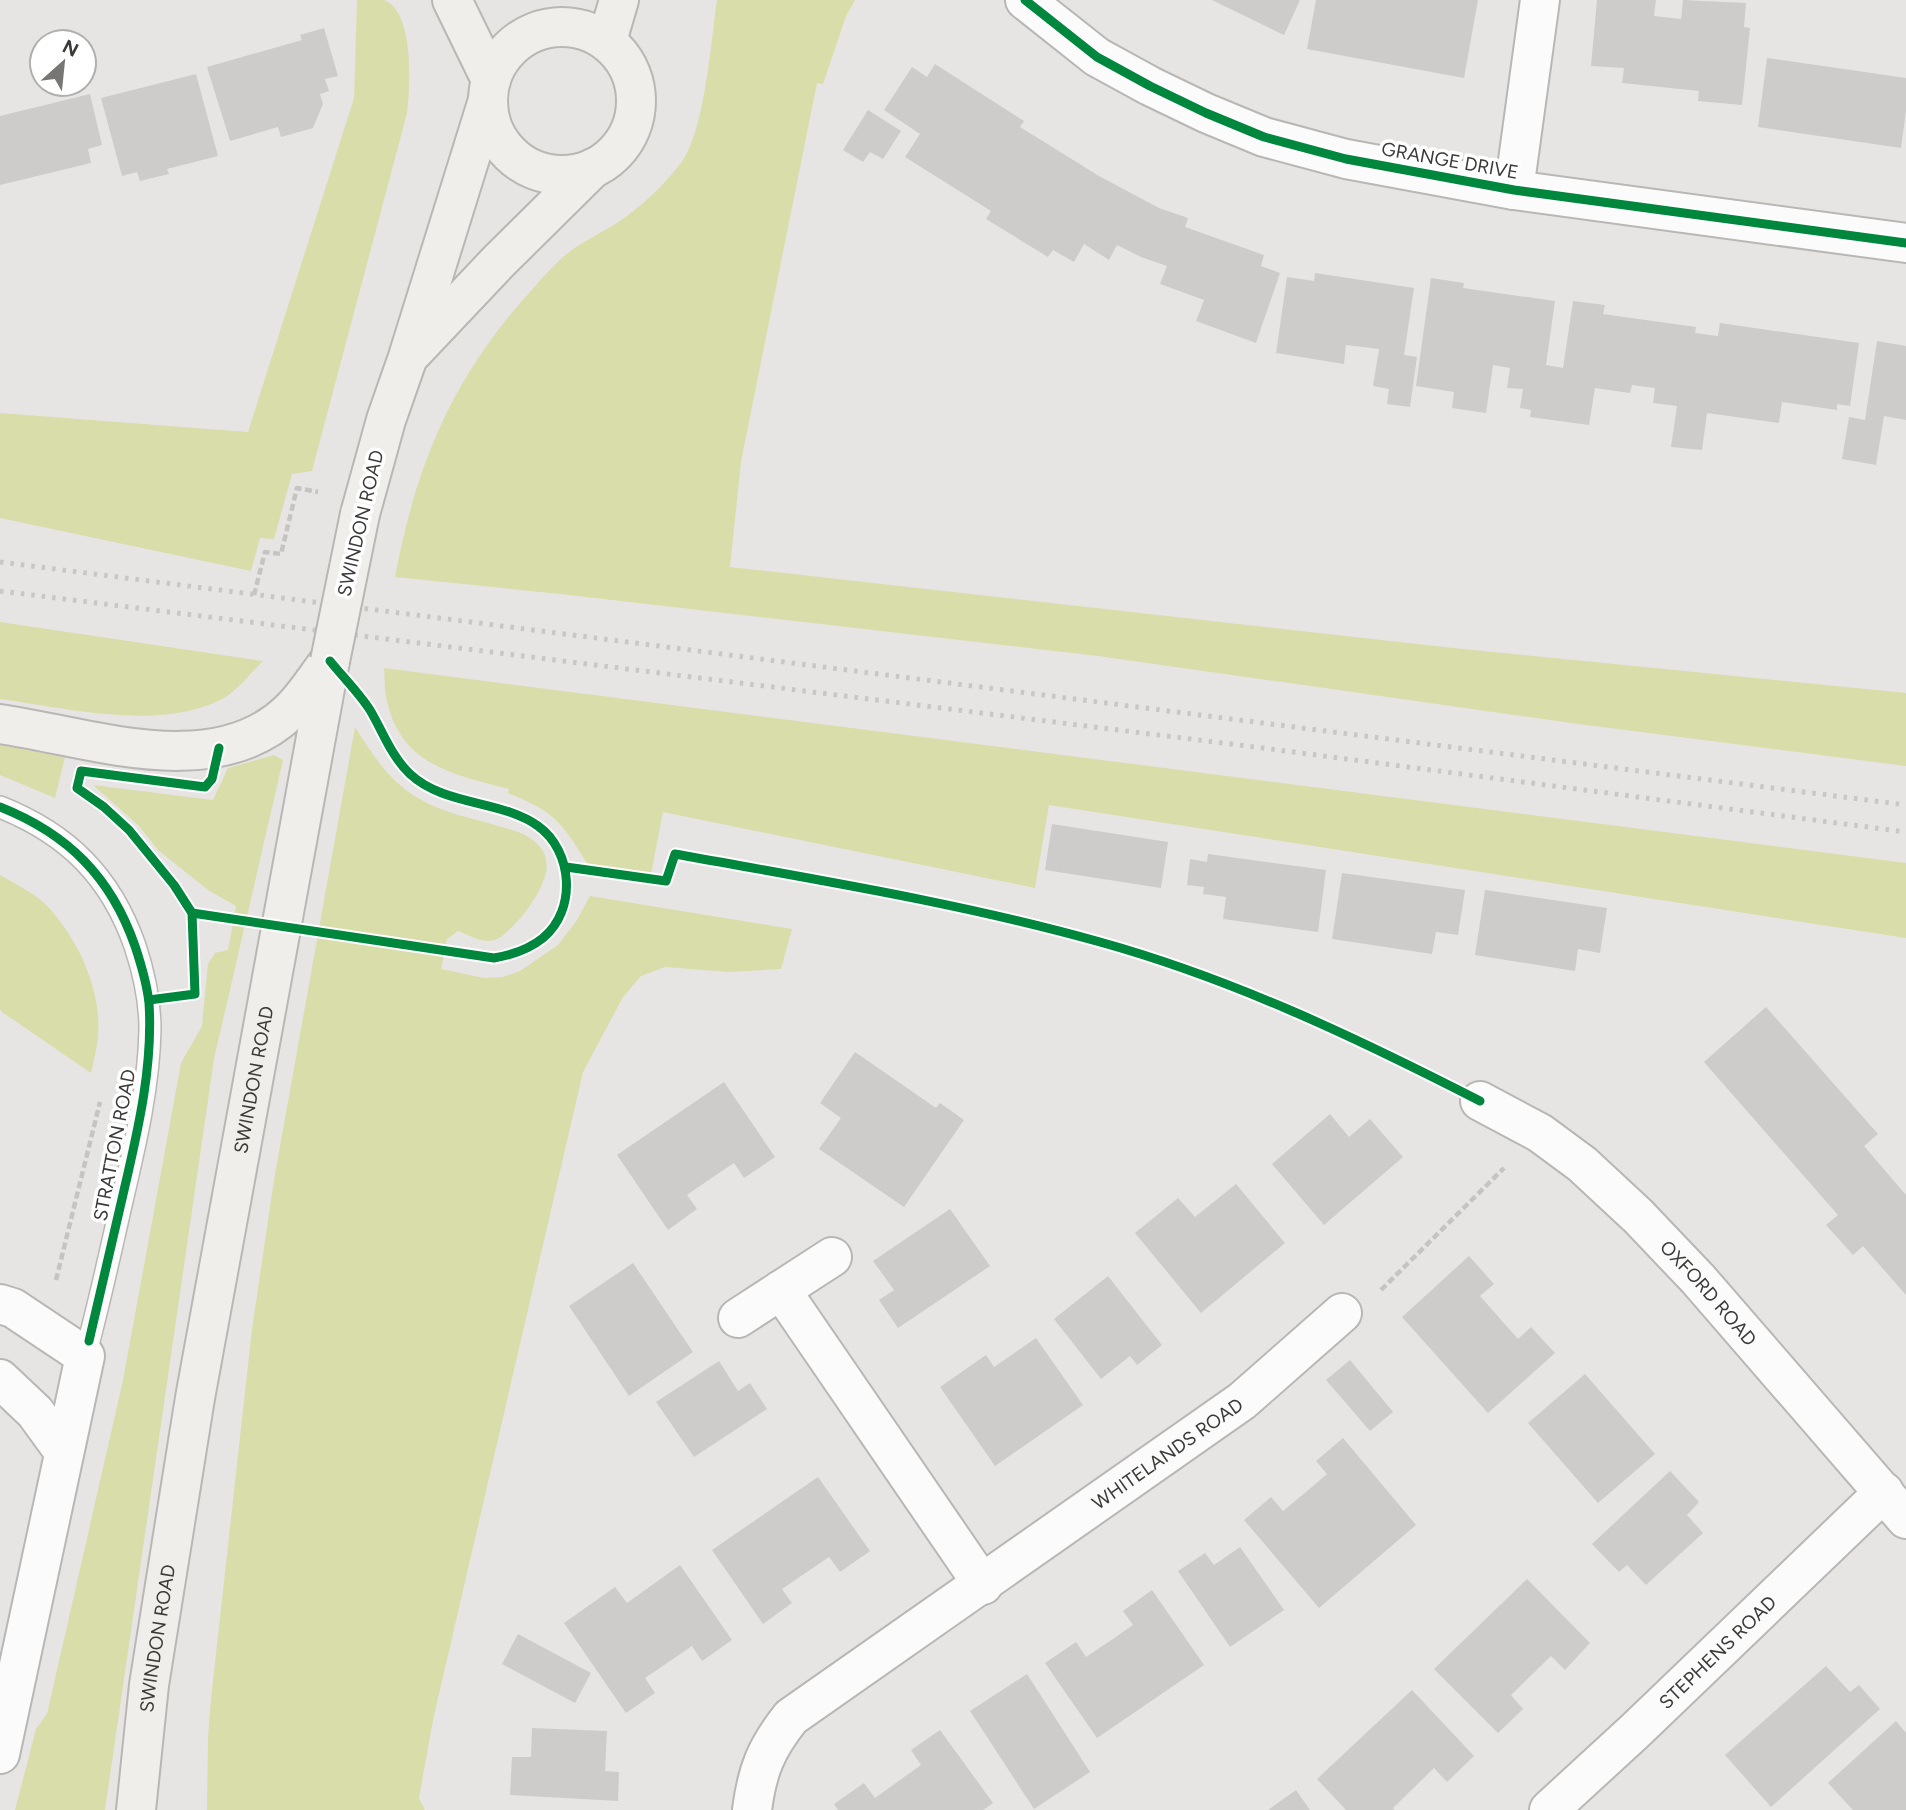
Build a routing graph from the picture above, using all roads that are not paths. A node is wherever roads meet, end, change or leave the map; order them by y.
1 (452, 0) edge
2 (620, 0) edge
3 (1025, 0) edge
4 (1539, 0) edge
5 (581, 23) edge
6 (489, 90) junction
7 (593, 168) junction
8 (1514, 190) junction
9 (1906, 243) edge
10 (408, 357) junction
11 (330, 661) junction
12 (0, 724) edge
13 (0, 807) edge
14 (1480, 1101) dead end
15 (832, 1257) dead end
16 (781, 1290) junction
17 (0, 1304) edge
18 (1342, 1312) road end
19 (738, 1318) dead end
20 (85, 1356) junction
21 (0, 1379) edge
22 (64, 1452) junction
23 (1895, 1505) edge
24 (983, 1585) junction
25 (0, 1754) edge
26 (136, 1810) edge
27 (752, 1810) edge
28 (1549, 1810) edge

1 - 6 main road
2 - 5 main road
3 - 8 street, GRANGE DRIVE
4 - 8 street
5 - 6 main road
5 - 7 main road
6 - 7 main road
6 - 10 main road, SWINDON ROAD
7 - 10 main road, SWINDON ROAD
8 - 9 street, GRANGE DRIVE
10 - 11 main road, SWINDON ROAD, bridge
11 - 12 main road
11 - 26 main road, SWINDON ROAD
13 - 20 lane, STRATTON ROAD
14 - 23 street, OXFORD ROAD
15 - 16 street
16 - 19 street
16 - 24 street
17 - 20 street
18 - 24 street, WHITELANDS ROAD
20 - 22 street, STRATTON ROAD
21 - 22 street
22 - 25 street, STRATTON ROAD
23 - 28 street, STEPHENS ROAD
24 - 27 street, WHITELANDS ROAD

